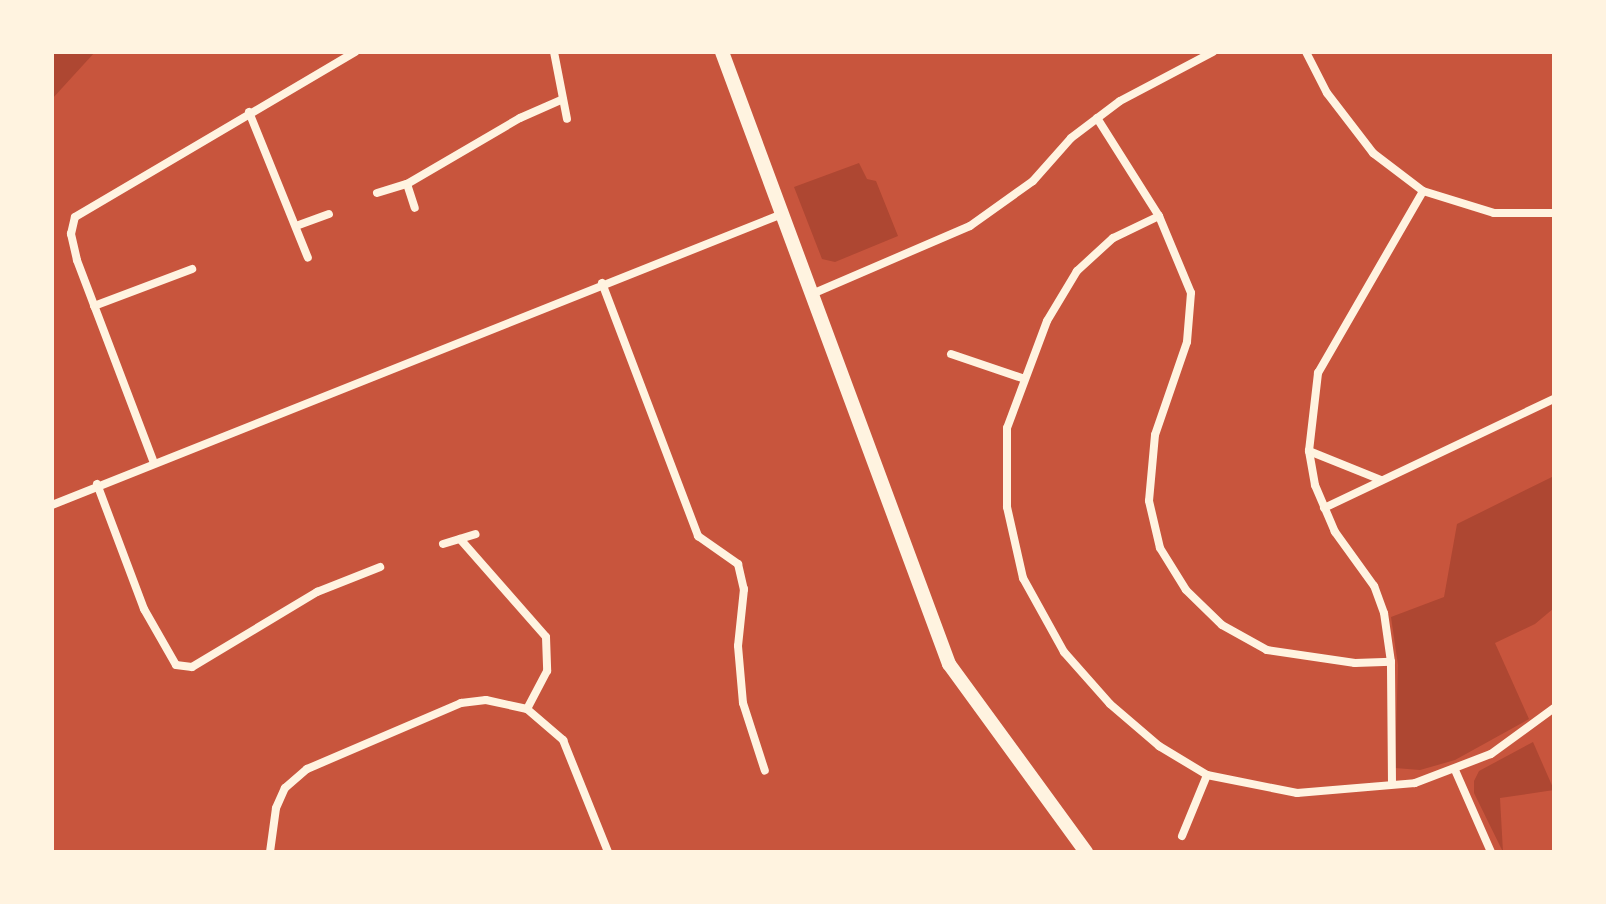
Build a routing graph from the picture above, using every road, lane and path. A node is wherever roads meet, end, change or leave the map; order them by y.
1 (355, 52) edge
2 (554, 52) edge
3 (722, 52) edge
4 (1213, 52) edge
5 (1306, 52) edge
6 (561, 100) junction
7 (249, 112) junction
8 (1097, 118) junction
9 (567, 119) dead end
10 (407, 184) junction
11 (1423, 191) junction
12 (377, 193) dead end
13 (415, 208) dead end
14 (1554, 213) edge
15 (329, 214) dead end
16 (782, 214) junction
17 (1159, 216) junction
18 (296, 226) junction
19 (308, 258) dead end
20 (192, 269) dead end
21 (602, 283) junction
22 (812, 294) junction
23 (94, 306) junction
24 (951, 354) dead end
25 (1022, 378) junction
26 (1554, 399) edge
27 (1309, 451) junction
28 (154, 463) junction
29 (1381, 480) junction
30 (97, 484) junction
31 (52, 505) edge
32 (1324, 508) junction
33 (475, 534) dead end
34 (460, 539) junction
35 (443, 544) dead end
36 (380, 567) dead end
37 (1391, 662) junction
38 (1554, 708) edge
39 (527, 709) junction
40 (1455, 770) junction
41 (765, 771) dead end
42 (1207, 775) junction
43 (1392, 783) junction
44 (1182, 836) dead end
45 (270, 852) edge
46 (608, 852) edge
47 (1086, 852) edge
48 (1491, 852) edge

1 - 7 street
2 - 6 street
3 - 16 main road
4 - 8 street
5 - 11 street
6 - 9 street
6 - 10 street
7 - 18 street
7 - 23 street
8 - 17 street
8 - 22 street
10 - 12 street
10 - 13 street
11 - 14 street
11 - 27 street
15 - 18 street
16 - 21 street
16 - 22 main road
17 - 25 street
17 - 37 street
18 - 19 street
20 - 23 street
21 - 28 street
21 - 41 street
22 - 47 main road
23 - 28 street
24 - 25 street
25 - 42 street
26 - 29 street
27 - 29 street
27 - 32 street
28 - 30 street
29 - 32 street
30 - 31 street
30 - 36 street
32 - 37 street
33 - 34 street
34 - 35 street
34 - 39 street
37 - 43 street
38 - 40 street
39 - 45 street
39 - 46 street
40 - 43 street
40 - 48 street
42 - 43 street
42 - 44 street

